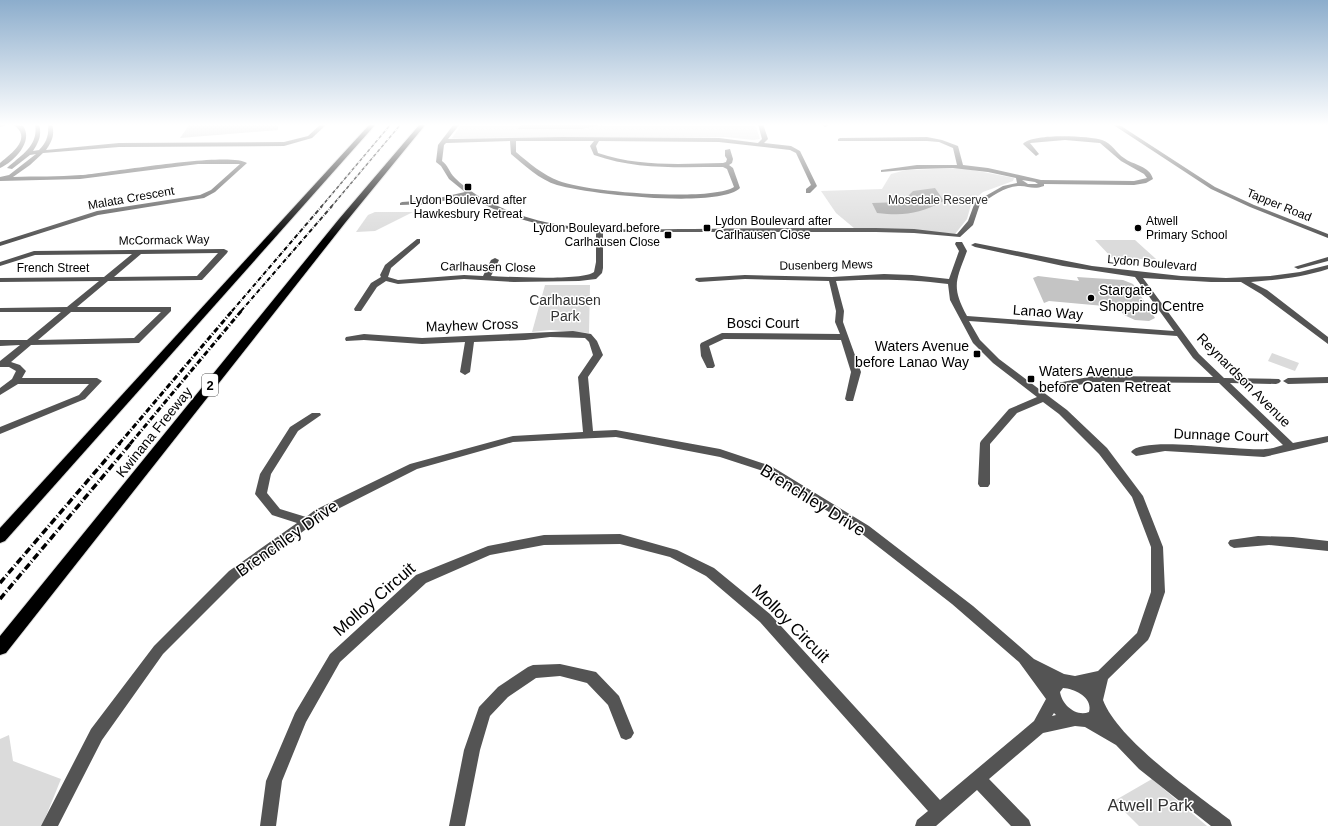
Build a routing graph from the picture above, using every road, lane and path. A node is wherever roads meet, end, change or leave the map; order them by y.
1 (18, 163) edge
2 (26, 163) edge
3 (194, 163) edge
4 (242, 163) edge
5 (339, 163) edge
6 (391, 163) edge
7 (440, 163) edge
8 (525, 163) edge
9 (631, 163) edge
10 (729, 163) edge
11 (803, 163) edge
12 (959, 163) edge
13 (1129, 163) edge
14 (1174, 163) edge
15 (724, 165) junction
16 (960, 166) junction
17 (883, 171) dead end
18 (2, 178) edge
19 (1022, 181) junction
20 (808, 192) dead end
21 (470, 193) junction
22 (402, 204) dead end
23 (970, 228) junction
24 (600, 230) junction
25 (1328, 235) edge
26 (417, 241) dead end
27 (966, 242) junction
28 (0, 244) edge
29 (138, 253) junction
30 (1328, 259) edge
31 (495, 260) dead end
32 (0, 264) edge
33 (1328, 267) edge
34 (1137, 274) junction
35 (1242, 277) junction
36 (385, 278) junction
37 (486, 278) junction
38 (832, 279) junction
39 (0, 280) edge
40 (105, 280) junction
41 (699, 280) dead end
42 (952, 282) junction
43 (71, 309) junction
44 (358, 309) dead end
45 (0, 310) edge
46 (963, 318) junction
47 (1180, 334) junction
48 (846, 337) junction
49 (349, 339) dead end
50 (470, 339) junction
51 (1328, 341) edge
52 (30, 342) junction
53 (0, 343) edge
54 (2, 364) edge
55 (710, 366) dead end
56 (464, 372) dead end
57 (1328, 380) edge
58 (16, 381) junction
59 (1223, 381) junction
60 (1276, 381) dead end
61 (1288, 381) dead end
62 (1057, 386) dead end
63 (0, 392) edge
64 (1044, 398) junction
65 (850, 400) dead end
66 (316, 415) dead end
67 (0, 431) edge
68 (588, 433) junction
69 (1328, 439) edge
70 (1292, 448) junction
71 (1136, 452) dead end
72 (984, 484) dead end
73 (306, 521) junction
74 (0, 537) edge
75 (1234, 543) dead end
76 (1328, 546) edge
77 (0, 648) edge
78 (1029, 664) junction
79 (1102, 676) junction
80 (1069, 682) junction
81 (1053, 697) junction
82 (1097, 704) junction
83 (1082, 720) junction
84 (1039, 726) junction
85 (626, 733) dead end
86 (1121, 740) junction
87 (979, 780) junction
88 (940, 812) junction
89 (49, 826) edge
90 (268, 826) edge
91 (457, 826) edge
92 (923, 826) edge
93 (1023, 826) edge
94 (1224, 826) edge

1 - 18 street
2 - 18 street
3 - 18 street, Malata Crescent
4 - 28 street, Malata Crescent
5 - 74 highway
6 - 77 highway, Kwinana Freeway / 2
7 - 21 street, Lydon Boulevard
8 - 15 street
9 - 15 street
10 - 15 street
11 - 20 street
12 - 16 street
13 - 19 street
14 - 25 street, Tapper Road
16 - 17 street
16 - 19 street
19 - 23 street
21 - 22 street
21 - 24 street, Lydon Boulevard
23 - 27 street
23 - 27 street
24 - 27 street, Lydon Boulevard
24 - 37 street, Carlhausen Close
26 - 36 street
27 - 34 street, Lydon Boulevard
27 - 42 street
29 - 32 street, McCormack Way
29 - 40 street
29 - 40 street, McCormack Way
30 - 35 street, Lydon Boulevard
31 - 37 street
33 - 35 street, Lydon Boulevard
34 - 35 street, Lydon Boulevard
34 - 47 street, Reynardson Avenue
35 - 51 street
36 - 37 street, Carlhausen Close
36 - 44 street
38 - 41 street, Dusenberg Mews
38 - 42 street, Dusenberg Mews
38 - 48 street
39 - 40 street, French Street
40 - 43 street
42 - 46 street
43 - 45 street
43 - 52 street
43 - 52 street
46 - 47 street, Lanao Way
46 - 64 street
47 - 59 street, Reynardson Avenue
48 - 55 street, Bosci Court
48 - 65 street
49 - 50 street, Mayhew Cross
50 - 56 street
50 - 68 street, Mayhew Cross
52 - 53 street
52 - 54 street
54 - 58 street
57 - 61 street
58 - 63 street
58 - 67 street
59 - 60 street
59 - 62 street
59 - 70 street, Reynardson Avenue
64 - 72 street
64 - 79 street
66 - 73 street
68 - 73 street, Brenchley Drive
68 - 78 street, Brenchley Drive
69 - 70 street, Dunnage Court
70 - 71 street, Dunnage Court
73 - 89 street, Brenchley Drive
75 - 76 street
78 - 80 street, Brenchley Drive
78 - 81 street, Brenchley Drive
79 - 80 street
79 - 82 street
80 - 81 street
80 - 82 street
81 - 83 street
81 - 84 street
82 - 83 street
82 - 86 street
83 - 84 street
83 - 86 street
84 - 87 street
85 - 91 street
86 - 94 street
87 - 88 street
87 - 93 street
88 - 90 street, Molloy Circuit
88 - 92 street

